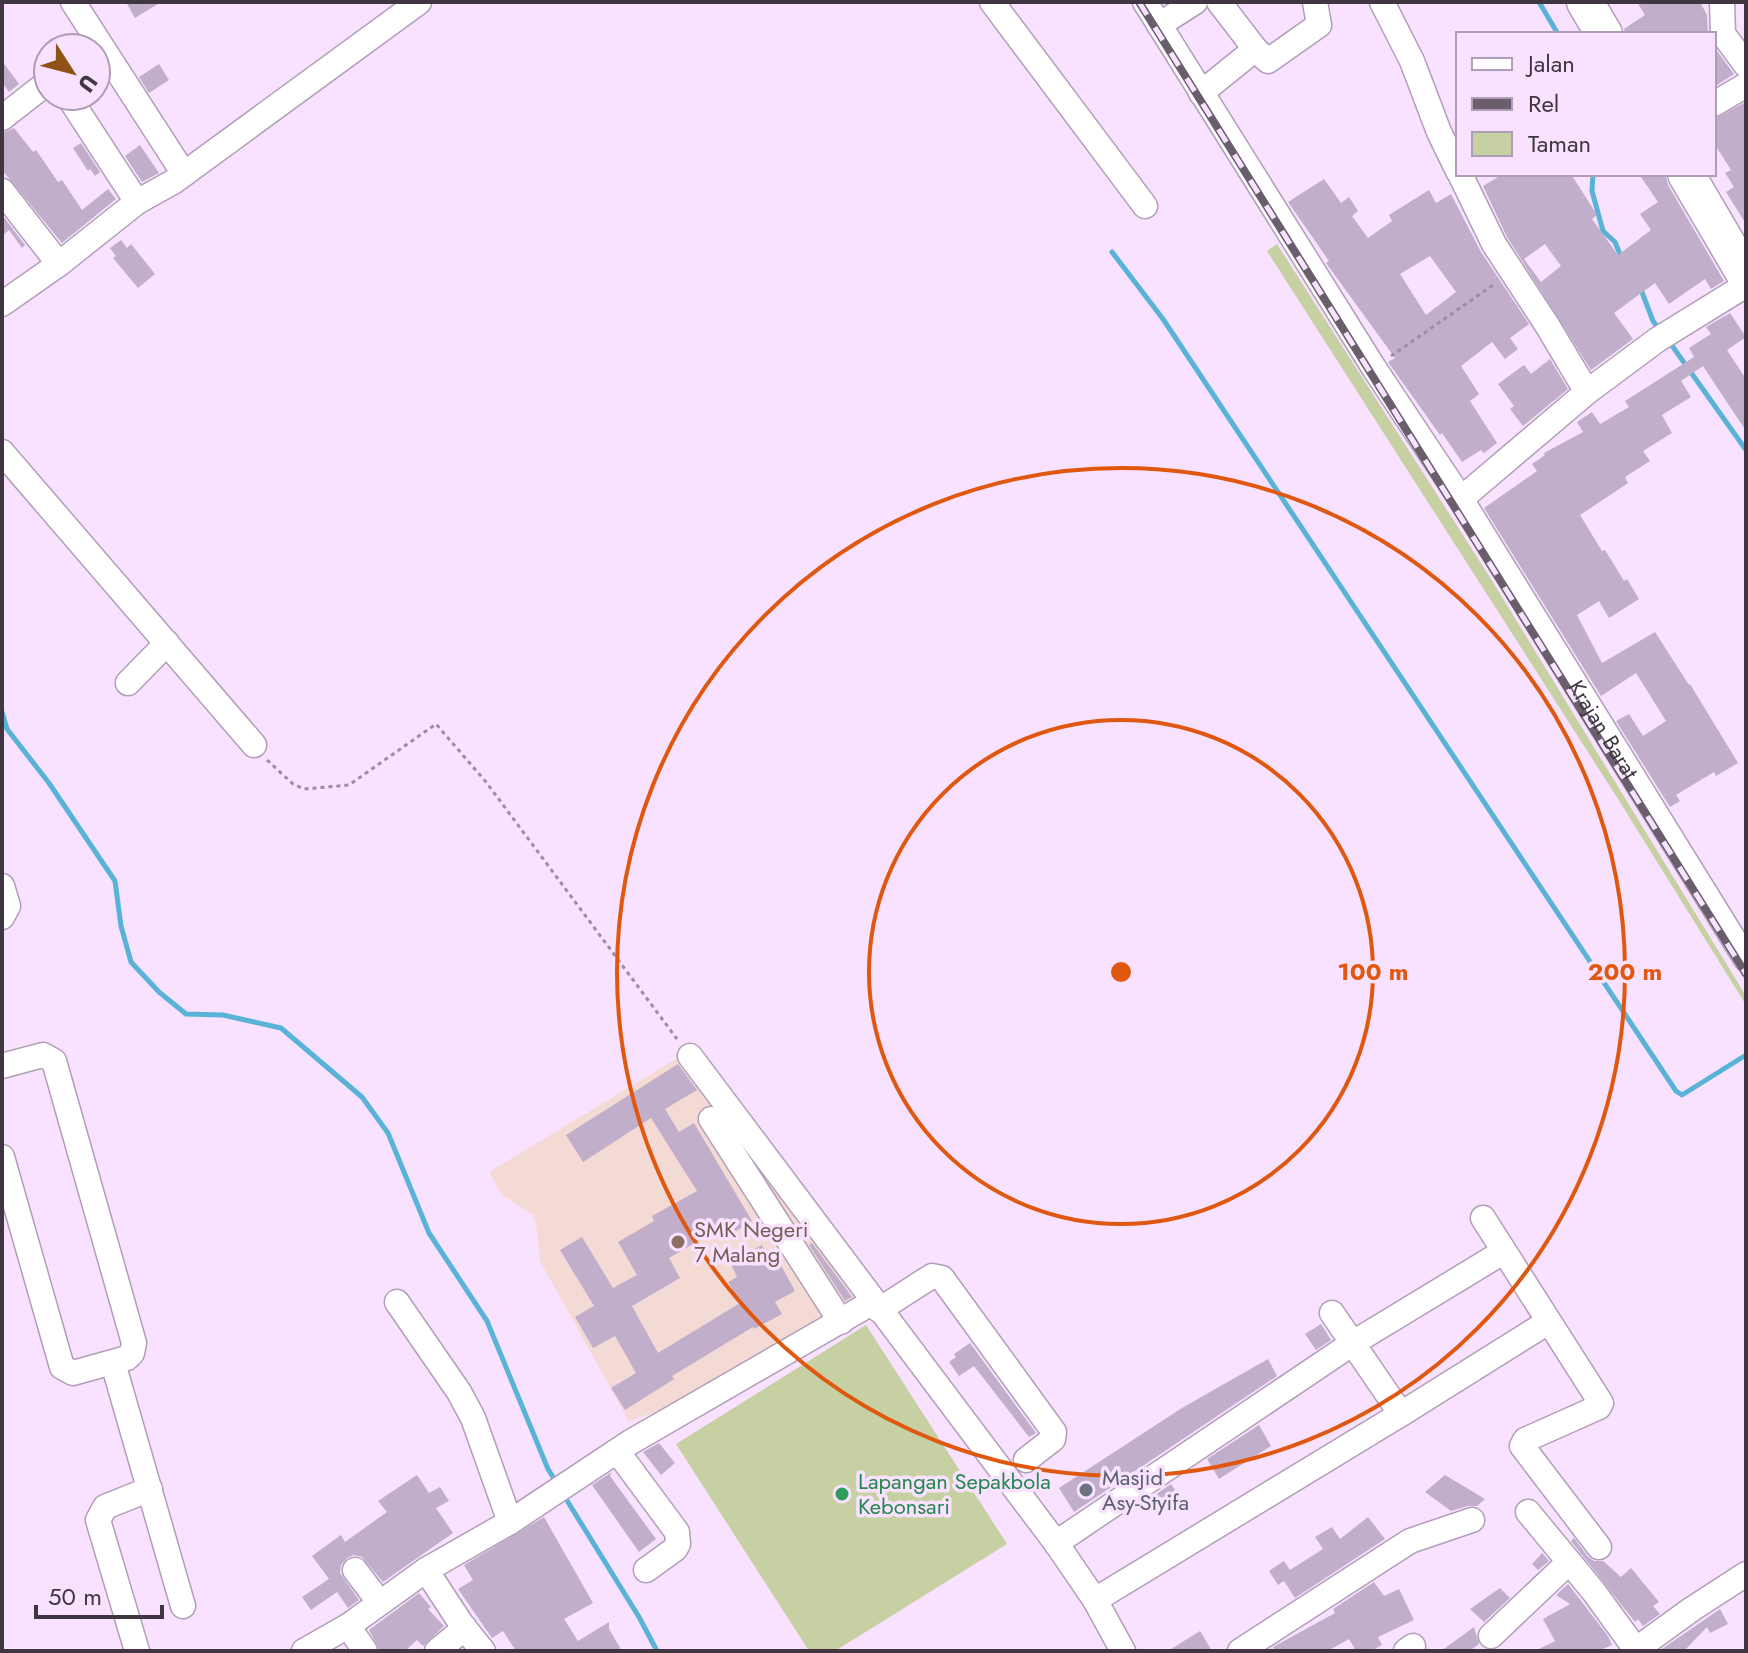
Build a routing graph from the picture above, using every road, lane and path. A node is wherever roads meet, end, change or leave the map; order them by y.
1 (73, 2) edge
2 (419, 2) edge
3 (992, 2) edge
4 (1145, 2) edge
5 (1195, 2) edge
6 (1219, 2) edge
7 (1315, 2) edge
8 (1382, 2) edge
9 (1585, 2) edge
10 (1722, 2) edge
11 (1159, 25) junction
12 (89, 32) edge
13 (1603, 32) edge
14 (1256, 50) junction
15 (1746, 65) edge
16 (112, 68) edge
17 (1746, 85) edge
18 (1201, 93) junction
19 (32, 95) edge
20 (1716, 103) edge
21 (78, 112) edge
22 (2, 118) edge
23 (1456, 166) edge
24 (184, 174) junction
25 (1461, 176) edge
26 (1687, 176) edge
27 (2, 191) edge
28 (137, 202) junction
29 (1145, 206) dead end
30 (59, 264) junction
31 (1512, 271) junction
32 (1746, 276) edge
33 (1746, 285) edge
34 (2, 304) edge
35 (1374, 368) junction
36 (1587, 392) junction
37 (2, 452) edge
38 (1461, 499) junction
39 (167, 643) junction
40 (128, 683) dead end
41 (254, 745) joint
42 (2, 886) edge
43 (2, 917) edge
44 (1746, 959) edge
45 (690, 1056) joint
46 (2, 1066) edge
47 (711, 1119) dead end
48 (2, 1157) edge
49 (6, 1193) edge
50 (807, 1213) junction
51 (1483, 1218) dead end
52 (781, 1229) junction
53 (1503, 1252) junction
54 (397, 1302) dead end
55 (876, 1306) junction
56 (1332, 1313) dead end
57 (841, 1322) junction
58 (1548, 1322) junction
59 (1353, 1343) junction
60 (113, 1363) junction
61 (1401, 1414) junction
62 (617, 1451) junction
63 (1026, 1460) dead end
64 (150, 1489) junction
65 (1528, 1512) dead end
66 (1472, 1520) dead end
67 (510, 1522) junction
68 (1056, 1543) junction
69 (1599, 1547) dead end
70 (1569, 1562) junction
71 (355, 1570) dead end
72 (426, 1570) junction
73 (646, 1570) dead end
74 (1746, 1574) edge
75 (1095, 1600) junction
76 (380, 1603) junction
77 (183, 1606) dead end
78 (348, 1626) junction
79 (465, 1628) junction
80 (1491, 1636) dead end
81 (137, 1651) edge
82 (304, 1651) edge
83 (365, 1651) edge
84 (437, 1651) edge
85 (483, 1651) edge
86 (1123, 1651) edge
87 (1240, 1651) edge
88 (1635, 1651) edge

1 - 12 street
2 - 24 street
3 - 29 street
4 - 11 street, Krajan Barat
5 - 11 street
6 - 14 street
7 - 14 street
8 - 23 street
9 - 13 highway
10 - 15 street
11 - 18 street, Krajan Barat
14 - 18 street
16 - 24 street
17 - 20 street
18 - 35 street, Krajan Barat
19 - 22 street
21 - 28 street
24 - 28 street
25 - 31 street
26 - 32 highway
27 - 30 street
28 - 30 street
30 - 34 street
31 - 35 path
31 - 36 street
33 - 36 street
35 - 38 street, Krajan Barat
36 - 38 street
37 - 39 street
38 - 44 street, Krajan Barat
39 - 40 street
39 - 41 street
41 - 45 path
42 - 43 street
45 - 50 street
46 - 60 street
47 - 52 street
48 - 49 street
49 - 60 street
50 - 52 street
50 - 55 street
51 - 53 street
52 - 57 street
53 - 58 street
53 - 59 street
54 - 67 street
55 - 57 street
55 - 63 street
55 - 68 street
56 - 59 street
57 - 62 street
58 - 61 street
58 - 69 street
59 - 61 street
59 - 68 street
60 - 64 street
61 - 75 street
62 - 67 street
62 - 73 street
64 - 77 street
64 - 81 street
65 - 70 street
66 - 87 street
67 - 72 street
68 - 75 street
70 - 80 street
70 - 88 street
71 - 76 street
72 - 76 street
72 - 79 street
74 - 88 street
75 - 86 street
76 - 78 street
78 - 82 street
78 - 83 street
79 - 84 street
79 - 85 street

